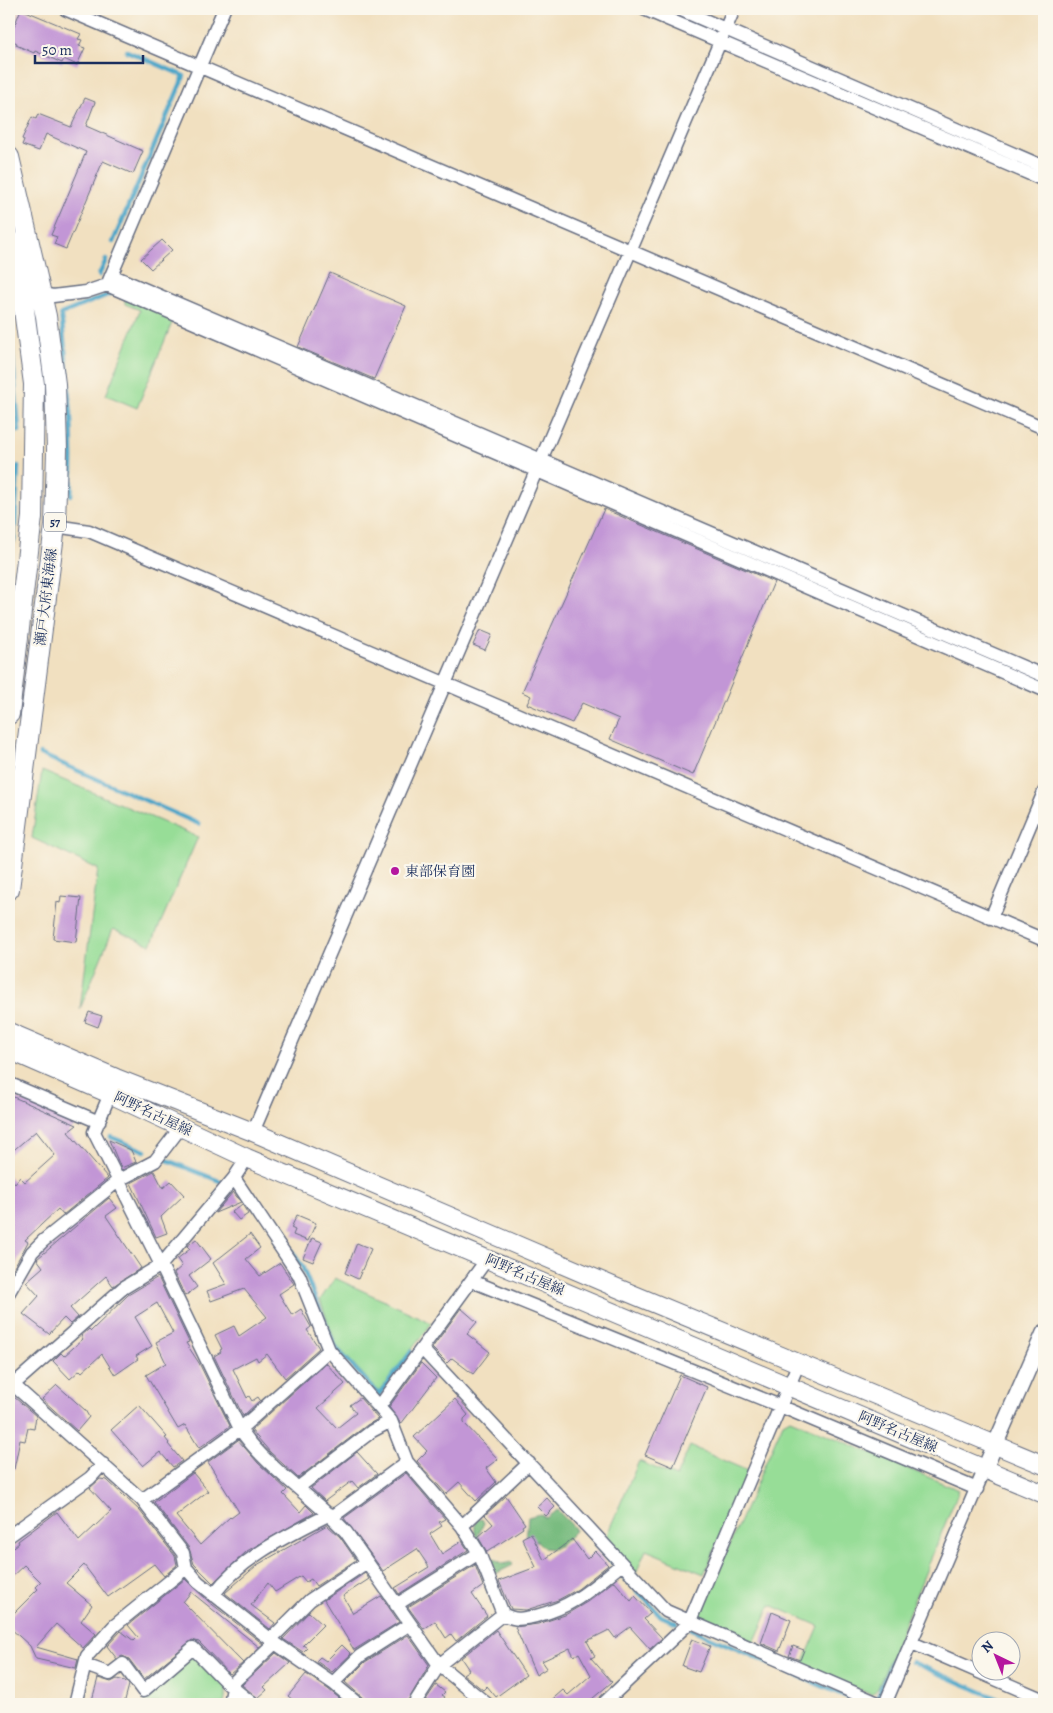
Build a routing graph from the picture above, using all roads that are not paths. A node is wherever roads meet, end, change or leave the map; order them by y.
1 (65, 9) edge
2 (224, 9) edge
3 (644, 9) edge
4 (678, 9) edge
5 (734, 9) edge
6 (725, 29) junction
7 (720, 41) junction
8 (199, 66) junction
9 (9, 157) edge
10 (1044, 167) edge
11 (1044, 180) edge
12 (9, 241) edge
13 (629, 251) junction
14 (109, 280) junction
15 (24, 295) edge
16 (1044, 428) edge
17 (540, 459) junction
18 (534, 471) junction
19 (55, 526) junction
20 (13, 652) edge
21 (1044, 676) edge
22 (446, 684) junction
23 (1044, 690) edge
24 (9, 714) edge
25 (1044, 792) edge
26 (9, 890) edge
27 (991, 918) junction
28 (1044, 940) edge
29 (9, 1032) edge
30 (9, 1050) edge
31 (10, 1084) dead end
32 (110, 1094) junction
33 (99, 1122) junction
34 (181, 1127) junction
35 (253, 1132) junction
36 (247, 1158) junction
37 (234, 1178) junction
38 (119, 1180) junction
39 (487, 1259) junction
40 (161, 1265) junction
41 (472, 1280) junction
42 (9, 1292) edge
43 (1044, 1333) edge
44 (422, 1349) junction
45 (329, 1350) junction
46 (799, 1362) junction
47 (11, 1383) edge
48 (788, 1386) junction
49 (780, 1406) junction
50 (379, 1408) junction
51 (391, 1421) junction
52 (240, 1430) junction
53 (996, 1444) junction
54 (407, 1462) junction
55 (103, 1464) junction
56 (529, 1464) junction
57 (1044, 1465) edge
58 (985, 1468) junction
59 (299, 1487) junction
60 (976, 1489) junction
61 (1044, 1494) edge
62 (142, 1500) junction
63 (331, 1515) junction
64 (462, 1526) junction
65 (9, 1536) edge
66 (479, 1553) junction
67 (367, 1562) junction
68 (622, 1564) junction
69 (186, 1568) junction
70 (213, 1595) junction
71 (396, 1605) junction
72 (503, 1614) junction
73 (689, 1622) junction
74 (410, 1624) junction
75 (273, 1641) junction
76 (912, 1643) junction
77 (85, 1665) junction
78 (439, 1665) junction
79 (333, 1683) junction
80 (233, 1688) junction
81 (1044, 1700) edge
82 (872, 1703) edge
83 (75, 1704) edge
84 (230, 1704) edge
85 (254, 1704) edge
86 (358, 1704) edge
87 (414, 1704) edge
88 (487, 1704) edge
89 (603, 1704) edge
90 (885, 1704) edge

1 - 8 street
2 - 8 street
3 - 7 street
4 - 6 street
5 - 6 street
6 - 7 street
6 - 10 street
7 - 11 street
7 - 13 street
8 - 13 street
8 - 14 street
9 - 15 main road, 瀬戸大府東海線 / 57
12 - 15 main road, 瀬戸大府東海線 / 57
13 - 16 street
13 - 17 street
14 - 15 street
14 - 17 street
14 - 18 street
15 - 19 main road, 瀬戸大府東海線 / 57
15 - 20 main road, 瀬戸大府東海線 / 57
17 - 18 street
17 - 21 street
18 - 22 street
18 - 23 street
19 - 22 street
19 - 26 main road, 瀬戸大府東海線 / 57
20 - 24 main road, 瀬戸大府東海線 / 57
22 - 27 street
22 - 35 street
25 - 27 street
27 - 28 street
29 - 35 main road, 阿野名古屋線
30 - 32 main road, 阿野名古屋線
31 - 33 street
32 - 33 street
32 - 34 main road, 阿野名古屋線
33 - 38 street
34 - 36 main road, 阿野名古屋線
34 - 38 street
35 - 46 main road, 阿野名古屋線
36 - 37 street
36 - 39 main road, 阿野名古屋線
37 - 40 street
37 - 45 street
38 - 40 street
38 - 42 street
39 - 41 street
39 - 48 main road, 阿野名古屋線
40 - 47 street
40 - 52 street
41 - 44 street
41 - 49 street
43 - 53 street
44 - 50 street
44 - 56 street
45 - 50 street
45 - 52 street
46 - 48 street
46 - 53 main road, 阿野名古屋線
47 - 55 street
48 - 49 street
48 - 58 main road, 阿野名古屋線
49 - 60 street
49 - 73 street
50 - 51 street
51 - 54 street
51 - 59 street
52 - 59 street
52 - 62 street
53 - 57 main road, 阿野名古屋線
53 - 58 street
54 - 63 street
54 - 64 street
55 - 62 street
55 - 65 street
56 - 64 street
56 - 68 street
58 - 60 street
58 - 61 main road, 阿野名古屋線
59 - 63 street
60 - 76 street
62 - 69 street
63 - 67 street
63 - 70 street
64 - 66 street
66 - 71 street
66 - 72 street
67 - 71 street
67 - 75 street
68 - 72 street
68 - 73 street
69 - 70 street
69 - 77 street
70 - 75 street
71 - 74 street
72 - 78 street
73 - 82 street
73 - 89 street
74 - 78 street
74 - 79 street
75 - 79 street
75 - 80 street
76 - 81 street
76 - 90 street
77 - 80 street
77 - 83 street
78 - 87 street
78 - 88 street
79 - 86 street
80 - 84 street
80 - 85 street

